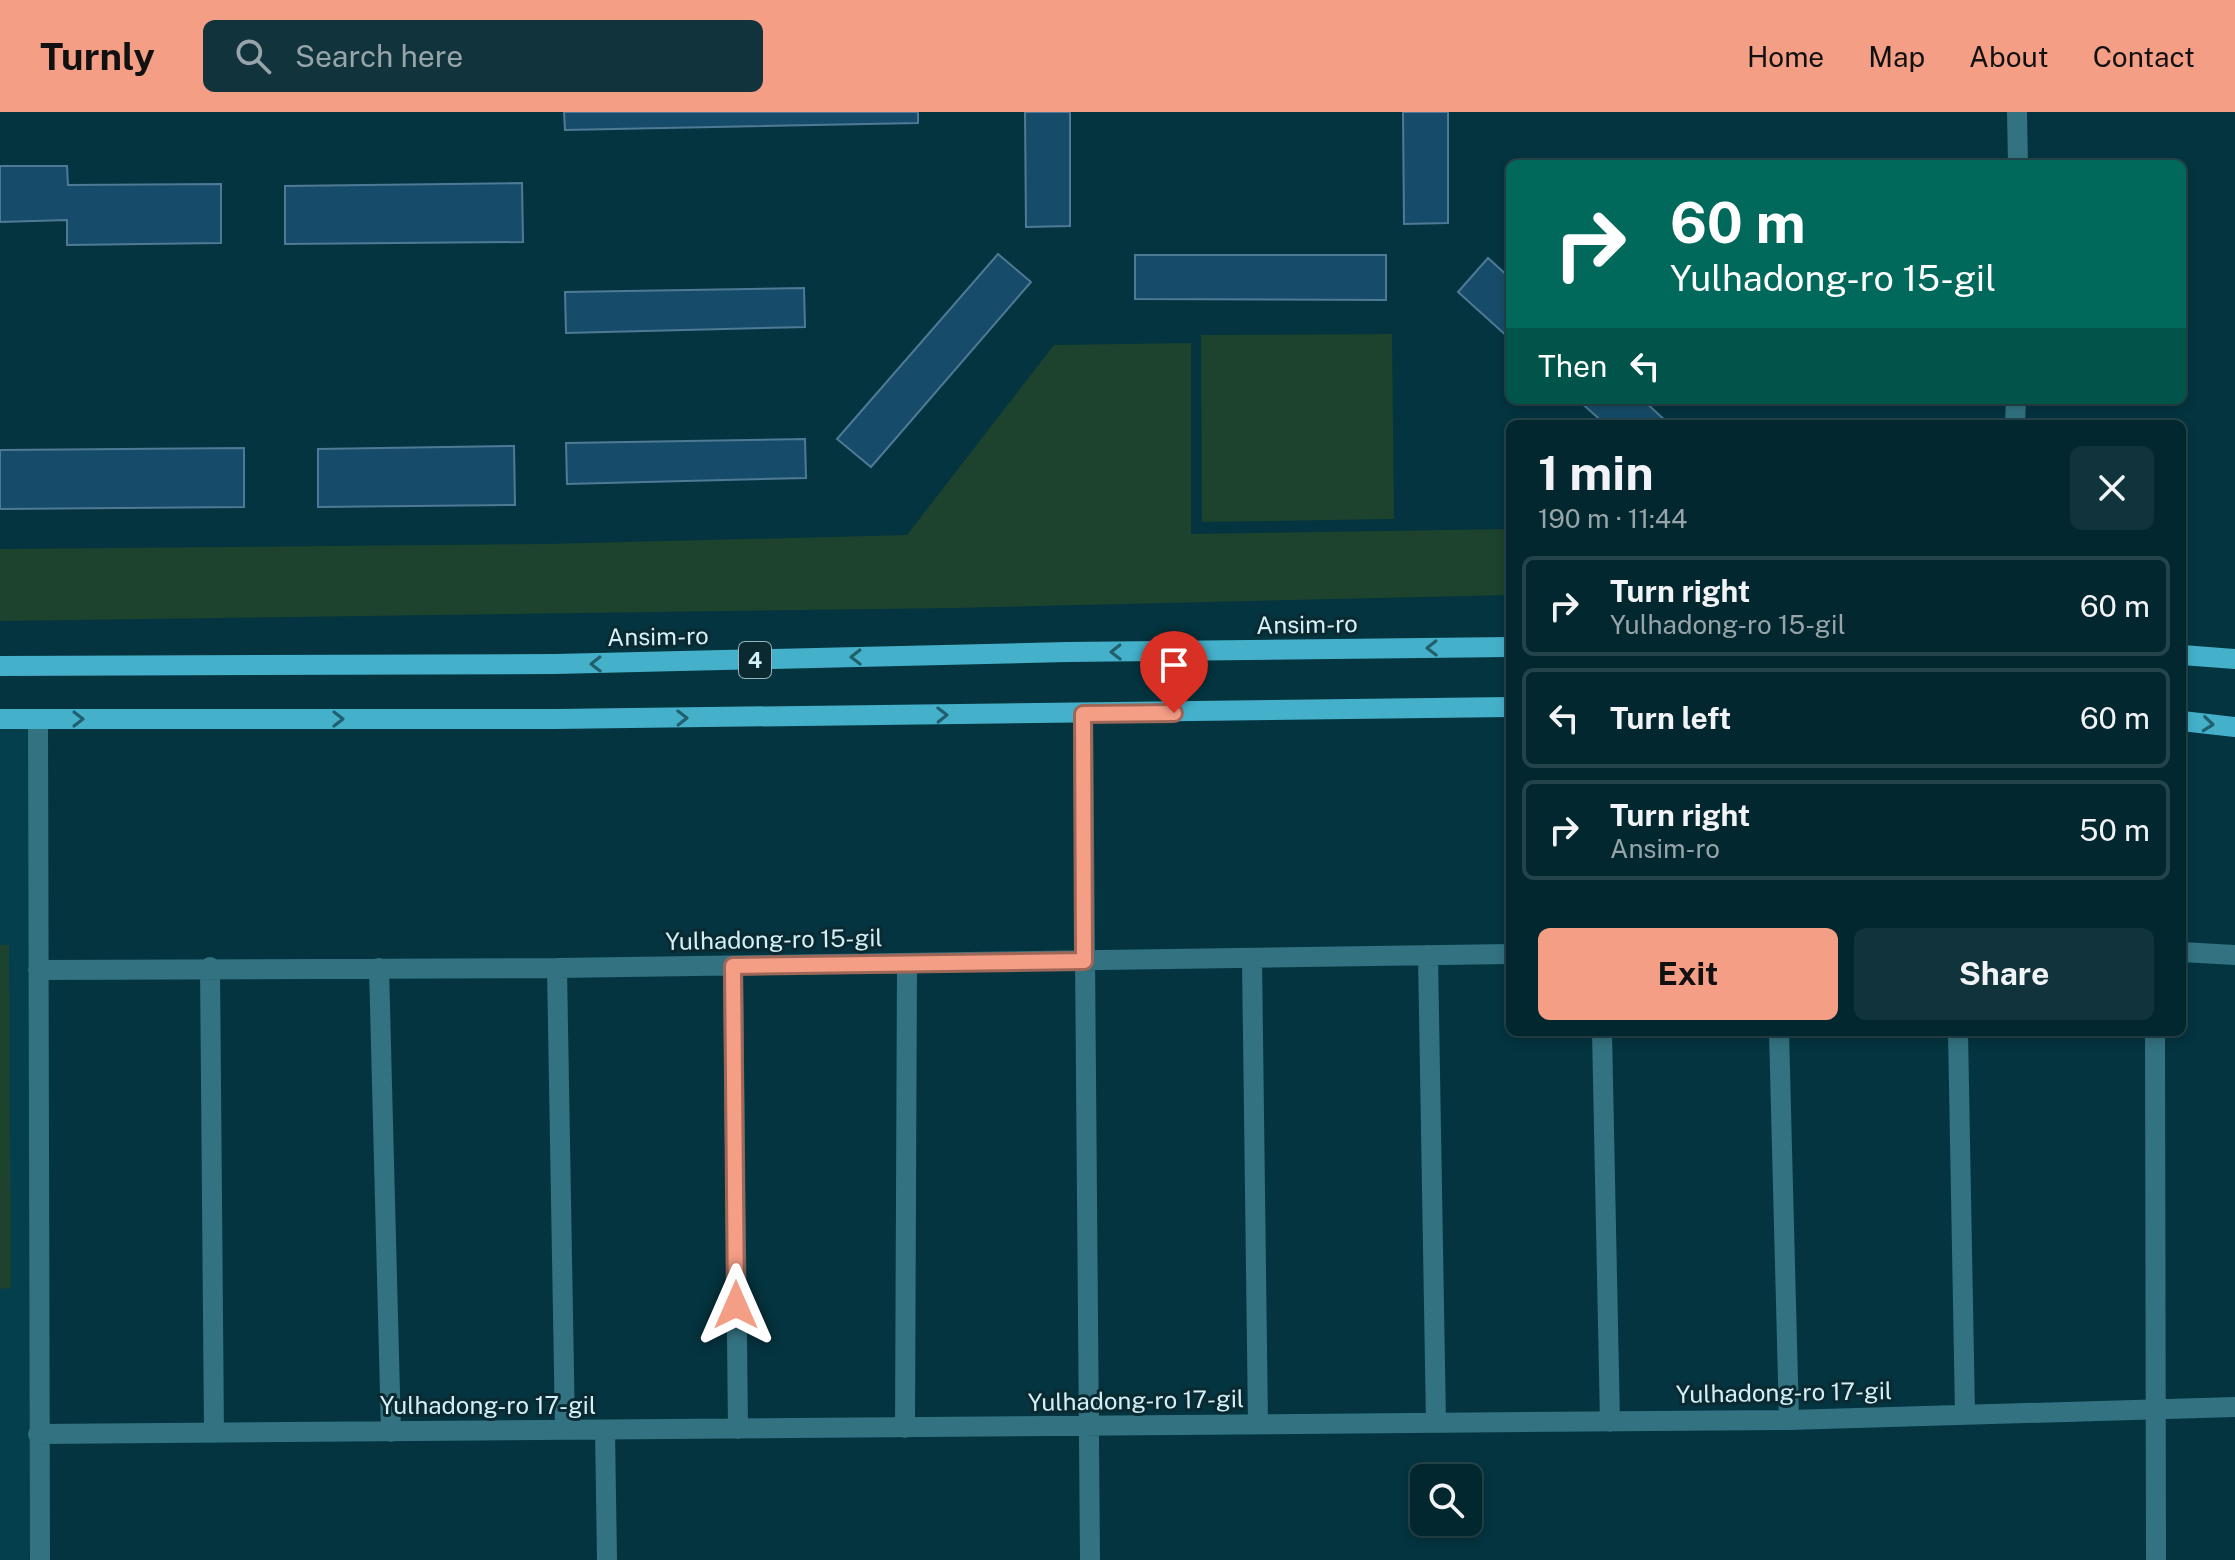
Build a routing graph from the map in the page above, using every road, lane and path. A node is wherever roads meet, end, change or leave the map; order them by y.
1 (2017, 112) edge
2 (2018, 160) edge
3 (1506, 647) edge
4 (2186, 655) edge
5 (2235, 659) edge
6 (0, 666) edge
7 (1506, 707) edge
8 (1083, 714) junction
9 (0, 719) edge
10 (38, 719) junction
11 (2186, 721) edge
12 (2235, 727) edge
13 (2186, 952) edge
14 (1506, 954) edge
15 (1428, 955) junction
16 (2235, 955) edge
17 (1252, 959) junction
18 (1084, 961) junction
19 (907, 963) junction
20 (733, 966) junction
21 (210, 967) junction
22 (379, 968) junction
23 (557, 968) junction
24 (38, 970) junction
25 (1602, 1036) edge
26 (1779, 1036) edge
27 (1958, 1036) edge
28 (2155, 1036) edge
29 (2235, 1407) edge
30 (2154, 1409) junction
31 (1965, 1413) junction
32 (1789, 1420) junction
33 (1610, 1422) junction
34 (1436, 1423) junction
35 (1258, 1424) junction
36 (1090, 1426) junction
37 (905, 1428) junction
38 (738, 1429) junction
39 (565, 1430) junction
40 (605, 1430) junction
41 (391, 1432) junction
42 (214, 1433) junction
43 (38, 1434) junction
44 (40, 1560) edge
45 (607, 1560) edge
46 (1090, 1560) edge
47 (2156, 1560) edge

1 - 2 street
3 -> 6 main road, Ansim-ro / 4
4 - 5 main road
7 - 8 main road
10 -> 8 main road
8 - 18 street
9 - 10 main road
10 - 24 street
11 -> 12 main road
13 - 16 street
14 - 15 street, Yulhadong-ro 15-gil
15 - 17 street, Yulhadong-ro 15-gil
15 - 34 street
17 - 18 street, Yulhadong-ro 15-gil
17 - 35 street
18 - 19 street, Yulhadong-ro 15-gil
18 - 36 street
19 - 20 street, Yulhadong-ro 15-gil
19 - 37 street
20 - 23 street, Yulhadong-ro 15-gil
20 - 38 street
21 - 22 street, Yulhadong-ro 15-gil
21 - 24 street, Yulhadong-ro 15-gil
21 - 42 street
22 - 23 street, Yulhadong-ro 15-gil
22 - 41 street
23 - 39 street
24 - 43 street
25 - 33 street
26 - 32 street
27 - 31 street
28 - 30 street
29 - 30 street, Yulhadong-ro 17-gil
30 - 31 street, Yulhadong-ro 17-gil
30 - 47 street
31 - 32 street, Yulhadong-ro 17-gil
32 - 33 street, Yulhadong-ro 17-gil
33 - 34 street, Yulhadong-ro 17-gil
34 - 35 street, Yulhadong-ro 17-gil
35 - 36 street, Yulhadong-ro 17-gil
36 - 37 street, Yulhadong-ro 17-gil
36 - 46 street
37 - 38 street, Yulhadong-ro 17-gil
38 - 40 street, Yulhadong-ro 17-gil
39 - 40 street, Yulhadong-ro 17-gil
39 - 41 street, Yulhadong-ro 17-gil
40 - 45 street
41 - 42 street, Yulhadong-ro 17-gil
42 - 43 street, Yulhadong-ro 17-gil
43 - 44 street

